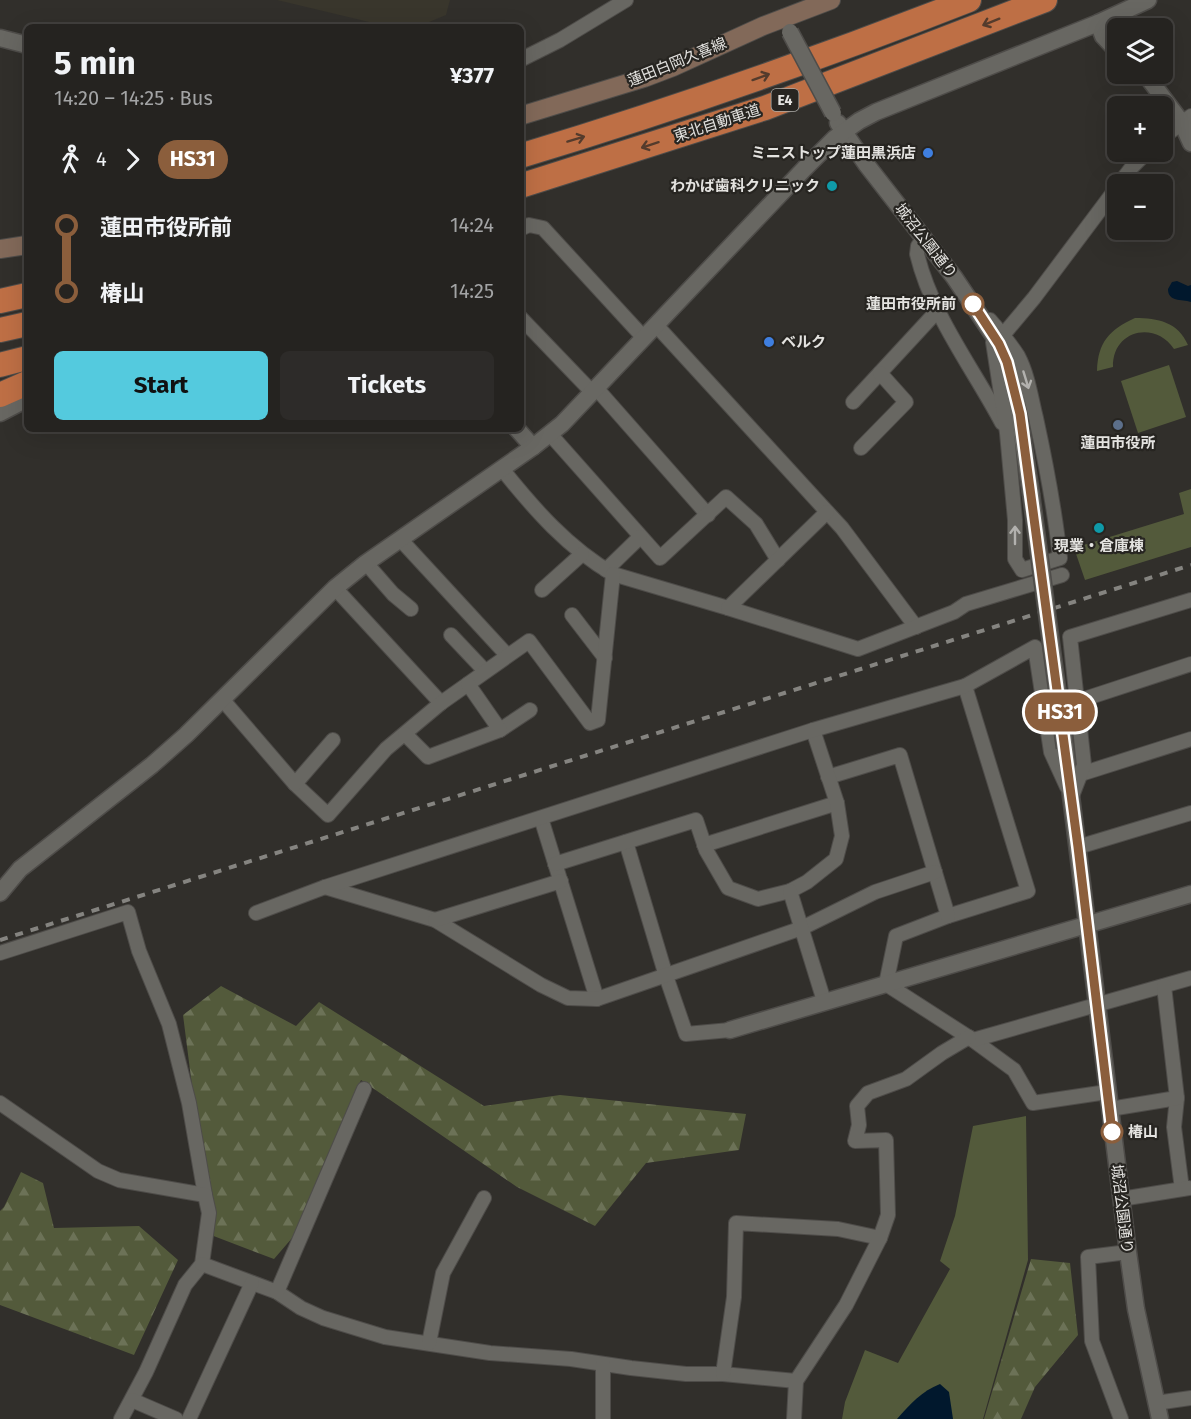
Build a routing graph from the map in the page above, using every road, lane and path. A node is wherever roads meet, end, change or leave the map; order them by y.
1 (626, 0) edge
2 (831, 0) edge
3 (969, 0) edge
4 (1045, 0) edge
5 (1148, 0) edge
6 (1098, 23) junction
7 (786, 25) junction
8 (0, 38) edge
9 (1107, 40) edge
10 (24, 44) edge
11 (524, 58) edge
12 (1152, 84) edge
13 (524, 115) edge
14 (1186, 120) edge
15 (1173, 130) edge
16 (843, 132) junction
17 (1191, 143) edge
18 (524, 155) edge
19 (1136, 162) edge
20 (594, 164) junction
21 (1126, 174) edge
22 (524, 185) edge
23 (524, 194) edge
24 (1107, 200) edge
25 (524, 227) edge
26 (924, 238) junction
27 (24, 245) edge
28 (0, 249) edge
29 (24, 296) edge
30 (0, 301) edge
31 (939, 309) junction
32 (524, 321) edge
33 (24, 325) edge
34 (656, 325) junction
35 (0, 330) edge
36 (996, 331) junction
37 (644, 338) junction
38 (24, 359) edge
39 (0, 365) edge
40 (880, 373) junction
41 (24, 384) edge
42 (595, 391) junction
43 (0, 395) edge
44 (24, 401) edge
45 (853, 402) dead end
46 (0, 413) edge
47 (520, 432) edge
48 (1007, 433) junction
49 (550, 434) junction
50 (532, 447) junction
51 (861, 448) dead end
52 (502, 469) junction
53 (827, 512) junction
54 (708, 515) junction
55 (640, 537) junction
56 (400, 539) junction
57 (582, 554) junction
58 (778, 560) junction
59 (366, 563) junction
60 (610, 572) junction
61 (1062, 575) dead end
62 (335, 588) junction
63 (542, 590) dead end
64 (1191, 600) edge
65 (728, 608) junction
66 (411, 609) dead end
67 (572, 615) dead end
68 (916, 627) junction
69 (452, 635) dead end
70 (507, 655) junction
71 (605, 658) junction
72 (1191, 664) edge
73 (485, 671) junction
74 (468, 684) junction
75 (964, 686) junction
76 (222, 699) junction
77 (1078, 701) junction
78 (441, 703) junction
79 (530, 710) dead end
80 (500, 730) junction
81 (813, 730) junction
82 (405, 734) junction
83 (1191, 739) edge
84 (333, 741) dead end
85 (1081, 774) junction
86 (828, 777) junction
87 (295, 784) junction
88 (1071, 796) junction
89 (837, 803) junction
90 (1191, 813) edge
91 (541, 818) junction
92 (626, 842) junction
93 (704, 845) junction
94 (1078, 847) junction
95 (555, 864) junction
96 (935, 872) junction
97 (561, 881) junction
98 (325, 887) junction
99 (790, 891) junction
100 (0, 893) edge
101 (1191, 894) edge
102 (256, 913) dead end
103 (948, 916) junction
104 (435, 920) junction
105 (1087, 925) junction
106 (802, 928) junction
107 (0, 953) edge
108 (666, 976) junction
109 (1191, 978) edge
110 (886, 984) junction
111 (1164, 987) junction
112 (597, 999) junction
113 (824, 1001) junction
114 (1097, 1005) junction
115 (730, 1030) joint
116 (971, 1038) junction
117 (364, 1089) dead end
118 (1107, 1092) junction
119 (1177, 1098) junction
120 (0, 1102) edge
121 (1110, 1109) junction
122 (1187, 1188) edge
123 (206, 1195) junction
124 (484, 1198) dead end
125 (1121, 1199) junction
126 (879, 1238) junction
127 (1128, 1252) junction
128 (202, 1264) junction
129 (252, 1283) junction
130 (277, 1292) junction
131 (429, 1343) junction
132 (603, 1364) junction
133 (723, 1374) junction
134 (796, 1381) junction
135 (1191, 1398) edge
136 (132, 1400) junction
137 (1158, 1411) edge
138 (122, 1419) edge
139 (176, 1419) edge
140 (189, 1419) edge
141 (603, 1419) edge
142 (794, 1419) edge
143 (1121, 1419) edge

1 - 11 street
2 - 7 main road, 蓮田白岡久喜線
18 -> 3 highway, 東北自動車道 / E4
4 -> 20 highway, 東北自動車道 / E4
5 - 6 street
6 - 9 street
6 - 16 street
7 - 13 main road, 蓮田白岡久喜線
7 - 16 street, 城沼公園通り, bridge
8 - 10 street
12 - 14 street
14 - 15 street
14 - 17 street
16 - 26 street, 城沼公園通り
16 - 34 street
19 - 21 street
20 - 22 highway, 東北自動車道 / E4
20 - 23 highway
24 - 36 street
25 - 37 street
26 - 31 street
26 - 36 street, 城沼公園通り
27 - 28 main road
29 - 30 highway
31 - 40 street
31 - 48 street
32 - 42 street
33 - 35 highway
34 - 37 street
34 - 53 street
36 - 48 street
36 -> 48 street
36 - 88 street, 城沼公園通り, bridge
37 - 42 street
38 - 39 highway
40 - 45 street
40 - 51 street
41 - 43 highway
42 - 49 street
42 - 54 street
44 - 46 street
47 - 50 street
49 - 50 street
49 - 55 street
50 - 52 street
52 - 56 street
52 - 57 street
53 - 58 street
53 - 68 street
54 - 55 street
54 - 58 street
55 - 60 street
56 - 59 street
56 - 70 street
57 - 60 street
57 - 63 street
58 - 65 street
59 - 62 street
59 - 66 street
60 - 65 street
60 - 71 street
61 - 68 street
62 - 76 street
62 - 78 street
64 - 77 street
65 - 68 street
67 - 71 street
69 - 73 street
70 - 71 street
70 - 73 street
72 - 77 street
73 - 74 street
74 - 78 street
74 - 80 street
75 - 81 street
75 - 88 street
75 - 103 street
76 - 87 street
76 - 100 street
77 - 85 street
78 - 82 street
79 - 80 street
80 - 82 street
81 - 86 street
81 - 91 street
82 - 87 street
83 - 85 street
84 - 87 street
85 - 88 street
86 - 89 street
86 - 96 street
88 - 94 street, 城沼公園通り
89 - 93 street
89 - 99 street
90 - 94 street
91 - 95 street
91 - 98 street
92 - 93 street
92 - 95 street
92 - 108 street
93 - 99 street
94 - 105 street, 城沼公園通り
95 - 97 street
96 - 103 street
96 - 106 street
97 - 104 street
97 - 112 street
98 - 102 street
98 - 104 street
99 - 106 street
101 - 105 street
103 - 110 street
104 - 112 street
105 - 110 street
105 - 114 street, 城沼公園通り
106 - 108 street
106 - 113 street
107 - 123 street
108 - 112 street
108 - 115 street
109 - 111 street
110 - 113 street
110 - 116 street
111 - 114 street
111 - 119 street
113 - 115 street
114 - 116 street
114 - 118 street, 城沼公園通り
116 - 118 street
116 - 126 street
117 - 130 street
118 - 121 street, 城沼公園通り
119 - 121 street
119 - 122 street
120 - 123 street
121 - 125 street, 城沼公園通り
122 - 125 street
123 - 128 street
124 - 131 street
125 - 127 street, 城沼公園通り
126 - 133 street
126 - 134 street
127 - 137 street, 城沼公園通り
127 - 143 street
128 - 129 street
128 - 136 street
129 - 130 street
129 - 140 street
130 - 131 street
131 - 132 street
132 - 133 street
132 - 141 street
133 - 134 street
134 - 142 street
135 - 137 street
136 - 138 street
136 - 139 street

